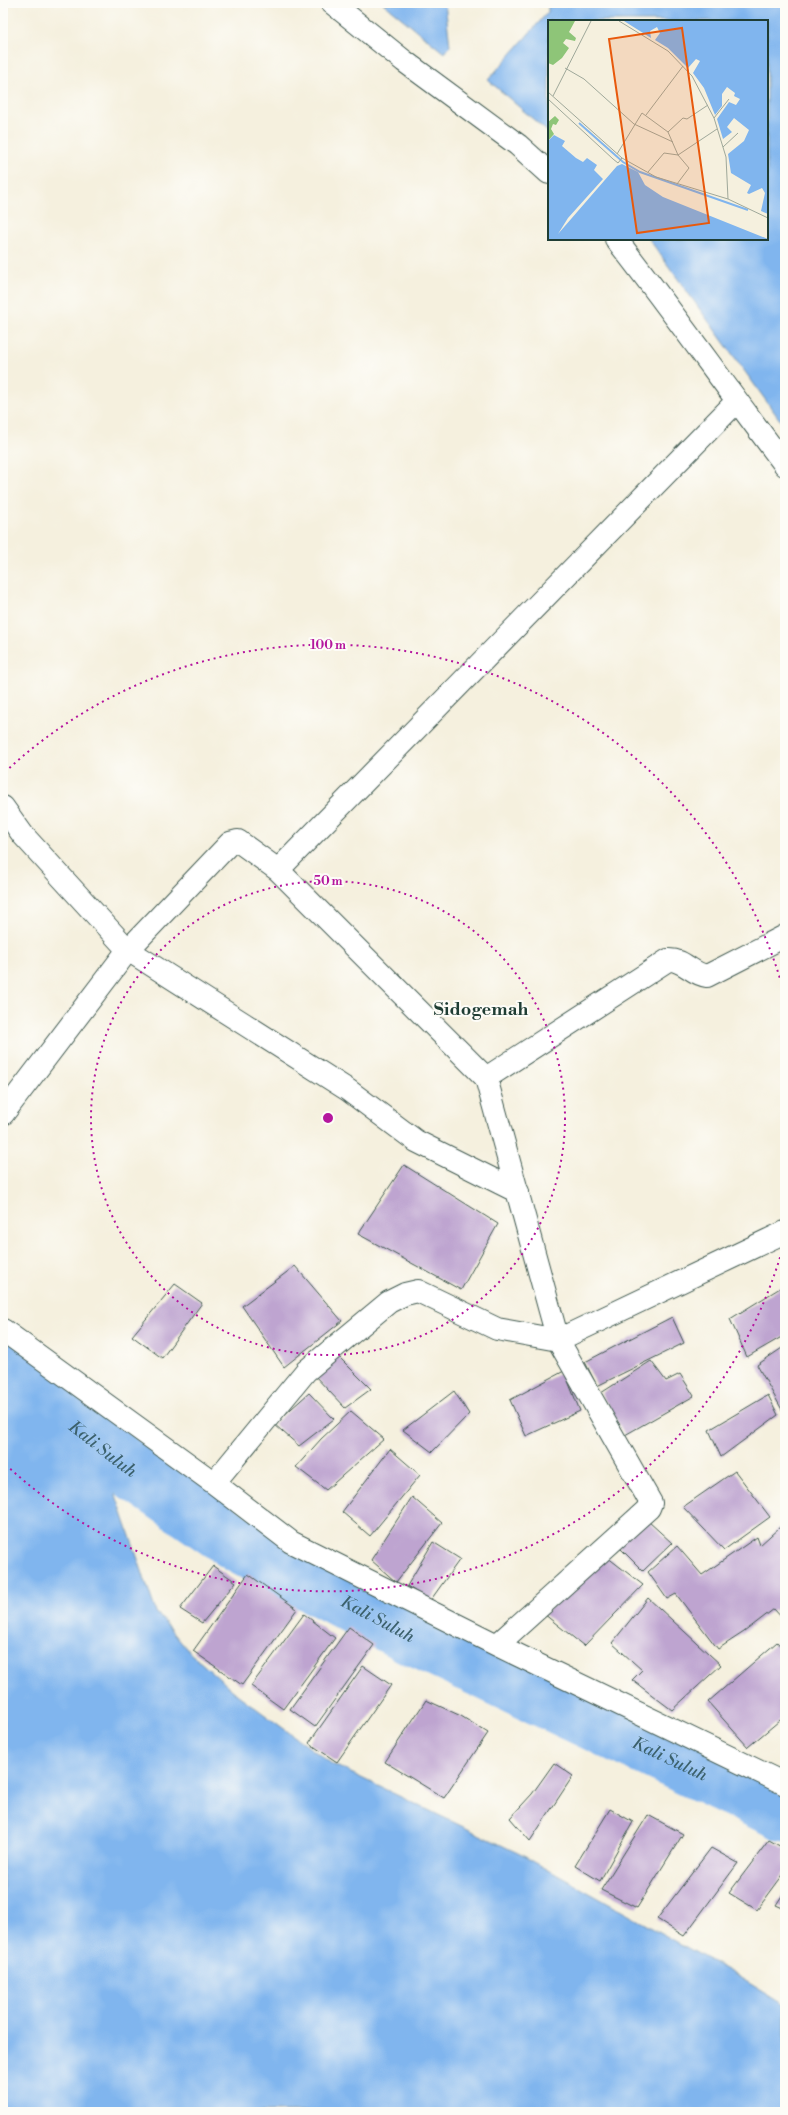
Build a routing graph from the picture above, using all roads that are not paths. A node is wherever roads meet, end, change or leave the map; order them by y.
1 (332, 3) edge
2 (548, 172) edge
3 (617, 240) edge
4 (737, 401) junction
5 (785, 465) edge
6 (3, 807) edge
7 (278, 870) junction
8 (785, 936) edge
9 (128, 950) junction
10 (486, 1078) junction
11 (3, 1114) edge
12 (518, 1192) junction
13 (785, 1232) edge
14 (3, 1330) edge
15 (558, 1340) junction
16 (214, 1484) junction
17 (497, 1645) junction
18 (785, 1784) edge

1 - 2 street
3 - 4 street
4 - 5 street
4 - 7 street
6 - 9 street
7 - 9 street
7 - 10 street
8 - 10 street
9 - 11 street
9 - 12 street
10 - 12 street
12 - 15 street
13 - 15 street
14 - 16 street
15 - 16 street
15 - 17 street
16 - 17 street
17 - 18 street

